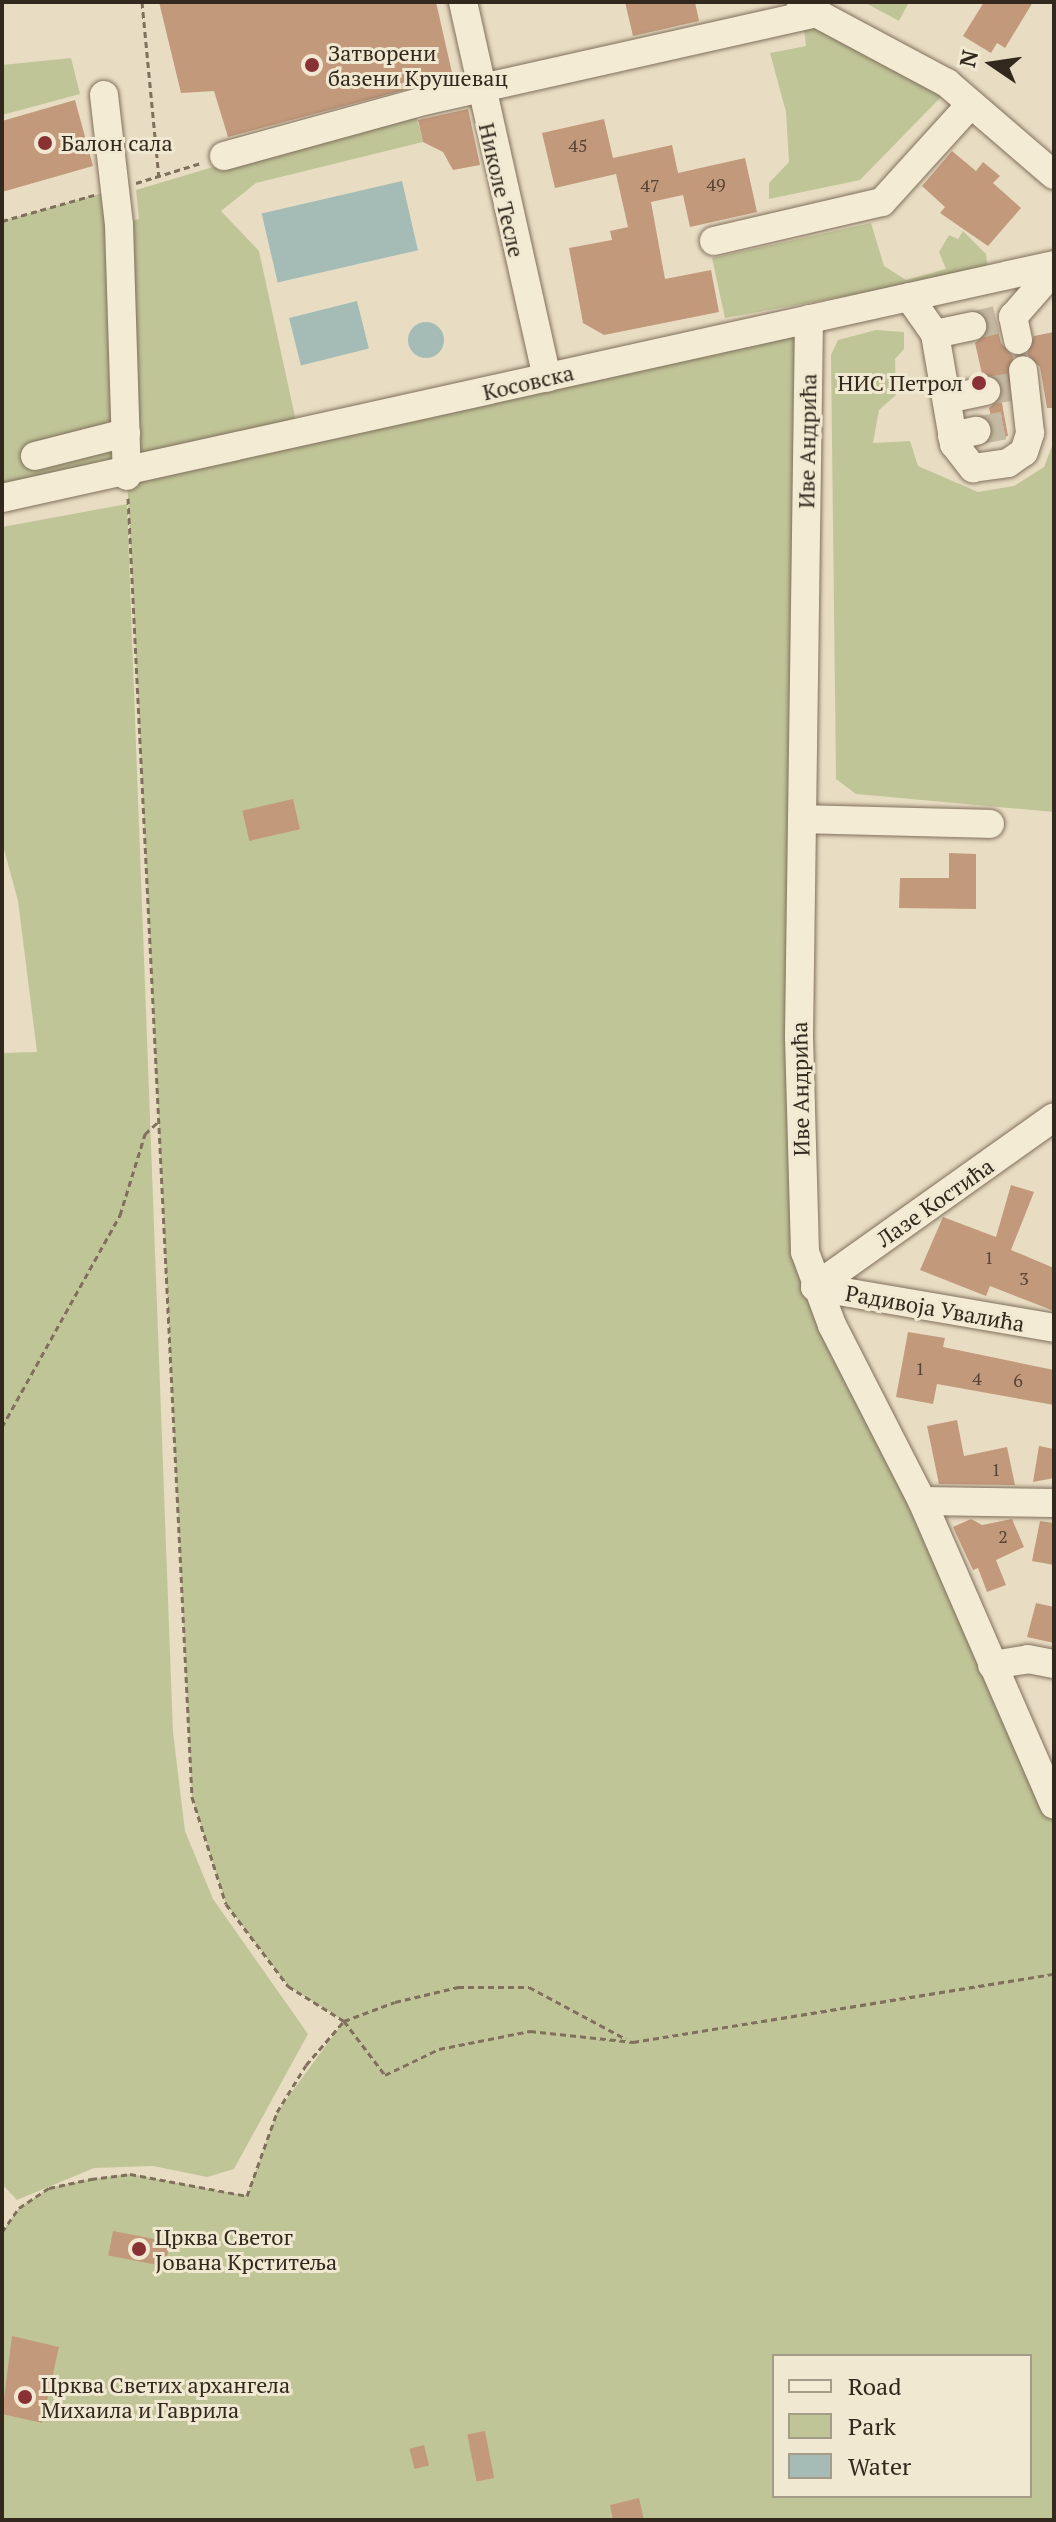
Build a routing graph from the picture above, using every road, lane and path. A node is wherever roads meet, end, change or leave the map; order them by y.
1 (142, 2) edge
2 (463, 2) edge
3 (807, 8) edge
4 (480, 92) junction
5 (104, 95) dead end
6 (970, 105) junction
7 (224, 156) dead end
8 (1054, 175) edge
9 (159, 177) dead end
10 (714, 241) dead end
11 (1054, 268) edge
12 (909, 297) junction
13 (809, 319) junction
14 (935, 334) junction
15 (547, 378) junction
16 (947, 399) junction
17 (126, 433) junction
18 (35, 456) dead end
19 (127, 476) junction
20 (2, 498) edge
21 (802, 819) junction
22 (990, 824) dead end
23 (1054, 1117) edge
24 (159, 1121) junction
25 (815, 1287) junction
26 (1054, 1328) edge
27 (2, 1427) edge
28 (922, 1501) junction
29 (1054, 1503) edge
30 (1054, 1664) edge
31 (992, 1665) junction
32 (1054, 1804) edge
33 (1054, 1974) edge
34 (344, 2021) junction
35 (633, 2042) junction
36 (2, 2232) edge

1 - 9 path
2 - 4 street, Николе Тесле
3 - 4 street
3 - 6 street
4 - 7 street
4 - 15 street, Николе Тесле
5 - 17 street
6 - 8 street
6 - 10 street
11 - 12 street, Косовска
11 - 14 street
12 - 13 street, Косовска
12 - 14 street
13 - 15 street, Косовска
13 - 21 street, Иве Андрића
14 - 16 street
15 - 19 street, Косовска
16 - 16 street
17 - 18 street
17 - 19 street
19 - 20 street, Косовска
19 - 24 path
21 - 22 street
21 - 25 street, Иве Андрића
23 - 25 street, Лазе Костића
24 - 27 path
24 - 34 path
25 - 26 street, Радивоја Увалића
25 - 28 street, Иве Андрића
28 - 29 street
28 - 31 street, Иве Андрића
30 - 31 street
31 - 32 street, Иве Андрића
33 - 35 path
34 - 35 path
34 - 35 path
34 - 36 path

